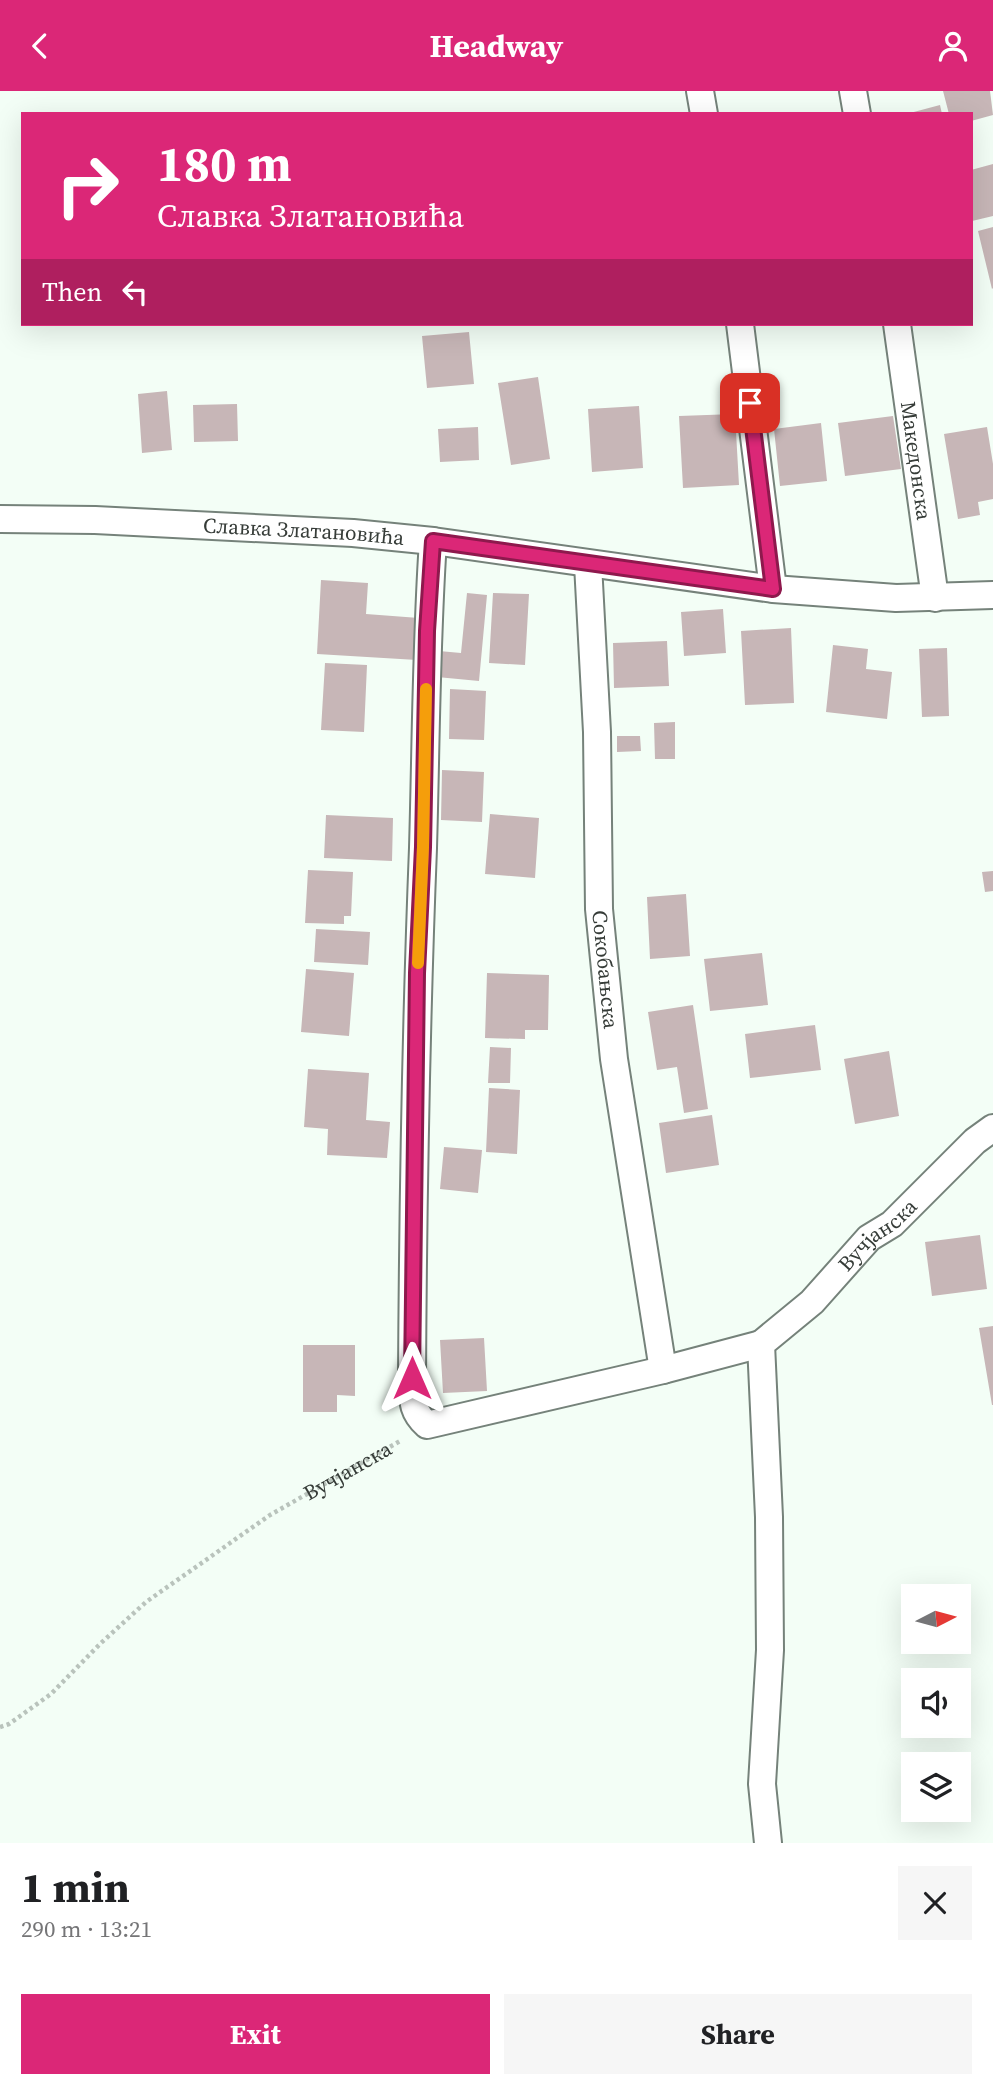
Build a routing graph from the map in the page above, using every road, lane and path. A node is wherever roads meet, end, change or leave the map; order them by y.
1 (700, 91) edge
2 (853, 91) edge
3 (704, 112) edge
4 (857, 112) edge
5 (740, 326) edge
6 (897, 326) edge
7 (0, 519) edge
8 (433, 541) junction
9 (589, 564) junction
10 (773, 589) junction
11 (993, 595) edge
12 (935, 598) junction
13 (993, 1128) edge
14 (761, 1344) junction
15 (663, 1370) junction
16 (427, 1425) junction
17 (0, 1727) edge
18 (768, 1843) edge

1 - 3 street
2 - 4 street
5 - 10 street
6 - 12 street, Македонска
7 - 8 street, Славка Златановића
8 - 9 street, Славка Златановића
8 - 16 street
9 - 10 street, Славка Златановића
9 - 15 street, Сокобањска
10 - 12 street, Славка Златановића
11 - 12 street, Славка Златановића
13 - 14 street, Вучјанска
14 - 15 street, Вучјанска
14 - 18 street
15 - 16 street, Вучјанска
16 - 17 path, Вучјанска

